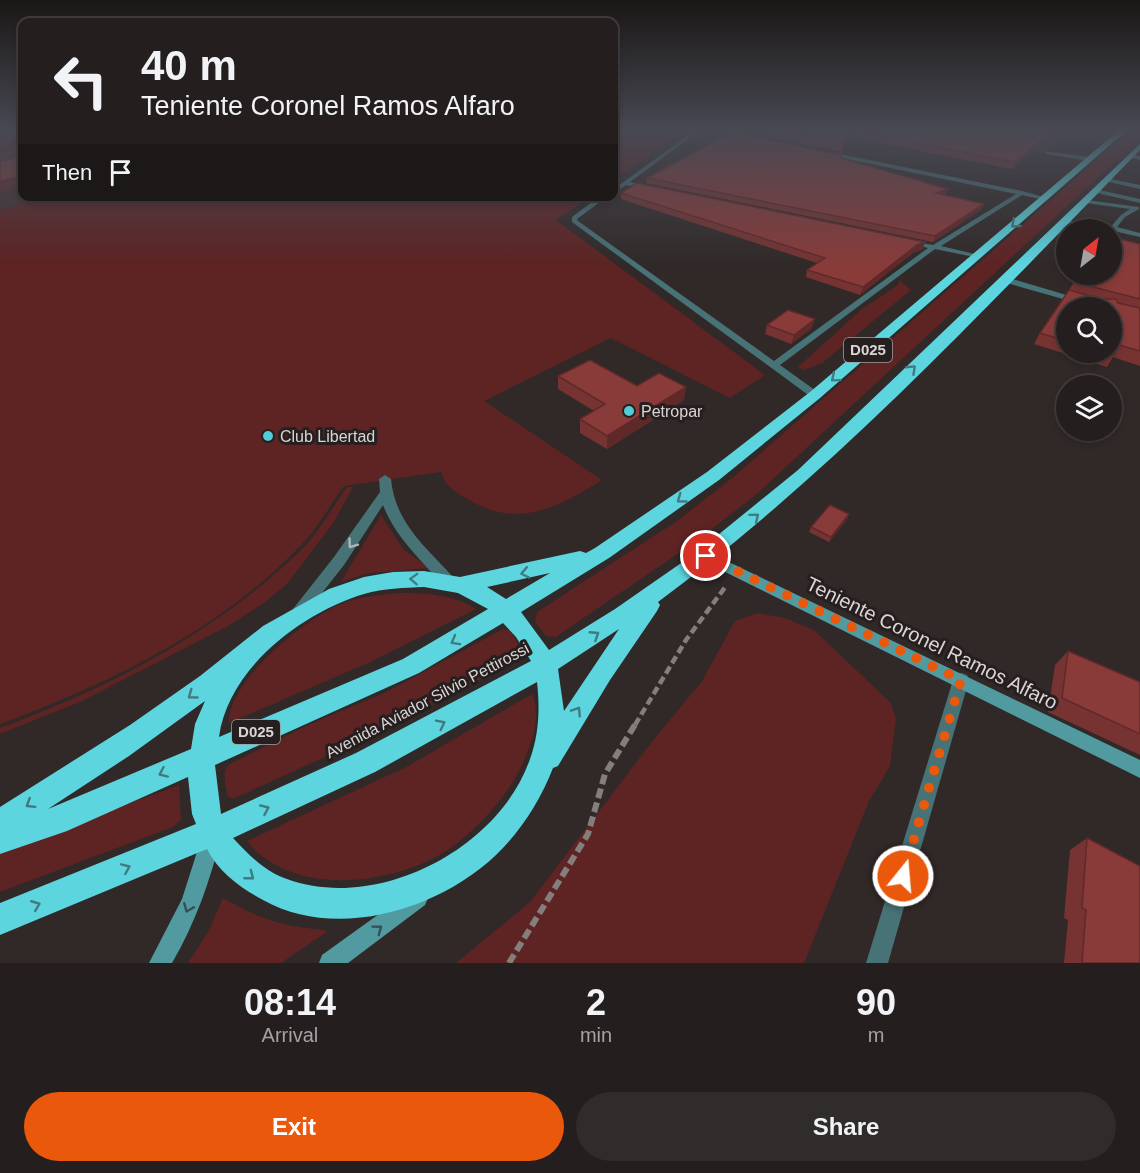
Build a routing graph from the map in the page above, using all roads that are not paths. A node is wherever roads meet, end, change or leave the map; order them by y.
1 (635, 176) edge
2 (938, 176) edge
3 (1070, 176) edge
4 (1112, 176) edge
5 (625, 183) junction
6 (1140, 185) edge
7 (618, 188) edge
8 (1098, 189) junction
9 (658, 190) edge
10 (1022, 193) junction
11 (1044, 198) junction
12 (598, 201) edge
13 (1139, 206) edge
14 (1072, 219) edge
15 (1120, 219) edge
16 (1122, 231) edge
17 (1056, 235) edge
18 (1140, 235) edge
19 (902, 240) edge
20 (934, 247) junction
21 (979, 256) junction
22 (1006, 280) junction
23 (1067, 297) edge
24 (774, 365) junction
25 (815, 395) junction
26 (385, 479) dead end
27 (384, 495) junction
28 (602, 553) junction
29 (706, 556) junction
30 (455, 583) junction
31 (659, 591) junction
32 (506, 612) junction
33 (298, 613) junction
34 (271, 633) junction
35 (545, 667) junction
36 (961, 680) junction
37 (202, 756) junction
38 (1140, 769) edge
39 (536, 779) junction
40 (0, 824) edge
41 (212, 833) junction
42 (0, 839) edge
43 (465, 862) junction
44 (0, 919) edge
45 (160, 963) edge
46 (330, 963) edge
47 (878, 963) edge

1 - 5 street
2 - 10 street
3 - 11 highway, D025
4 - 8 highway, Avenida Aviador Silvio Pettirossi / D025
5 - 7 street
5 - 9 street
6 - 8 street
8 - 13 street
8 - 13 street
8 - 14 highway, Avenida Aviador Silvio Pettirossi / D025
10 - 11 street
10 - 20 street
11 -> 21 highway, D025
12 - 24 street
13 - 15 street
16 - 18 street
17 - 22 highway, Avenida Aviador Silvio Pettirossi / D025
19 - 20 street
20 - 21 street
20 - 24 street
21 -> 25 highway, D025
22 - 23 street
29 -> 22 highway, Avenida Aviador Silvio Pettirossi / D025
24 - 25 street
25 -> 28 highway, D025
26 - 27 street
27 - 30 street
27 -> 33 street
28 -> 30 highway
28 - 32 highway, D025
29 - 31 highway, Avenida Aviador Silvio Pettirossi / D025
29 - 36 street, Teniente Coronel Ramos Alfaro
30 - 32 highway
30 -> 33 highway
35 -> 31 highway, Avenida Aviador Silvio Pettirossi / D025
39 -> 31 highway
32 - 35 highway
32 -> 37 highway, D025
33 - 34 highway
34 - 37 highway
34 -> 40 highway
35 - 39 highway
41 -> 35 highway, Avenida Aviador Silvio Pettirossi / D025
36 - 38 street, Teniente Coronel Ramos Alfaro
36 - 47 street
37 - 41 highway
37 -> 42 highway, D025
39 - 43 highway
41 -> 43 highway
44 -> 41 highway, Avenida Aviador Silvio Pettirossi / D025
41 -> 45 street
46 -> 43 street

